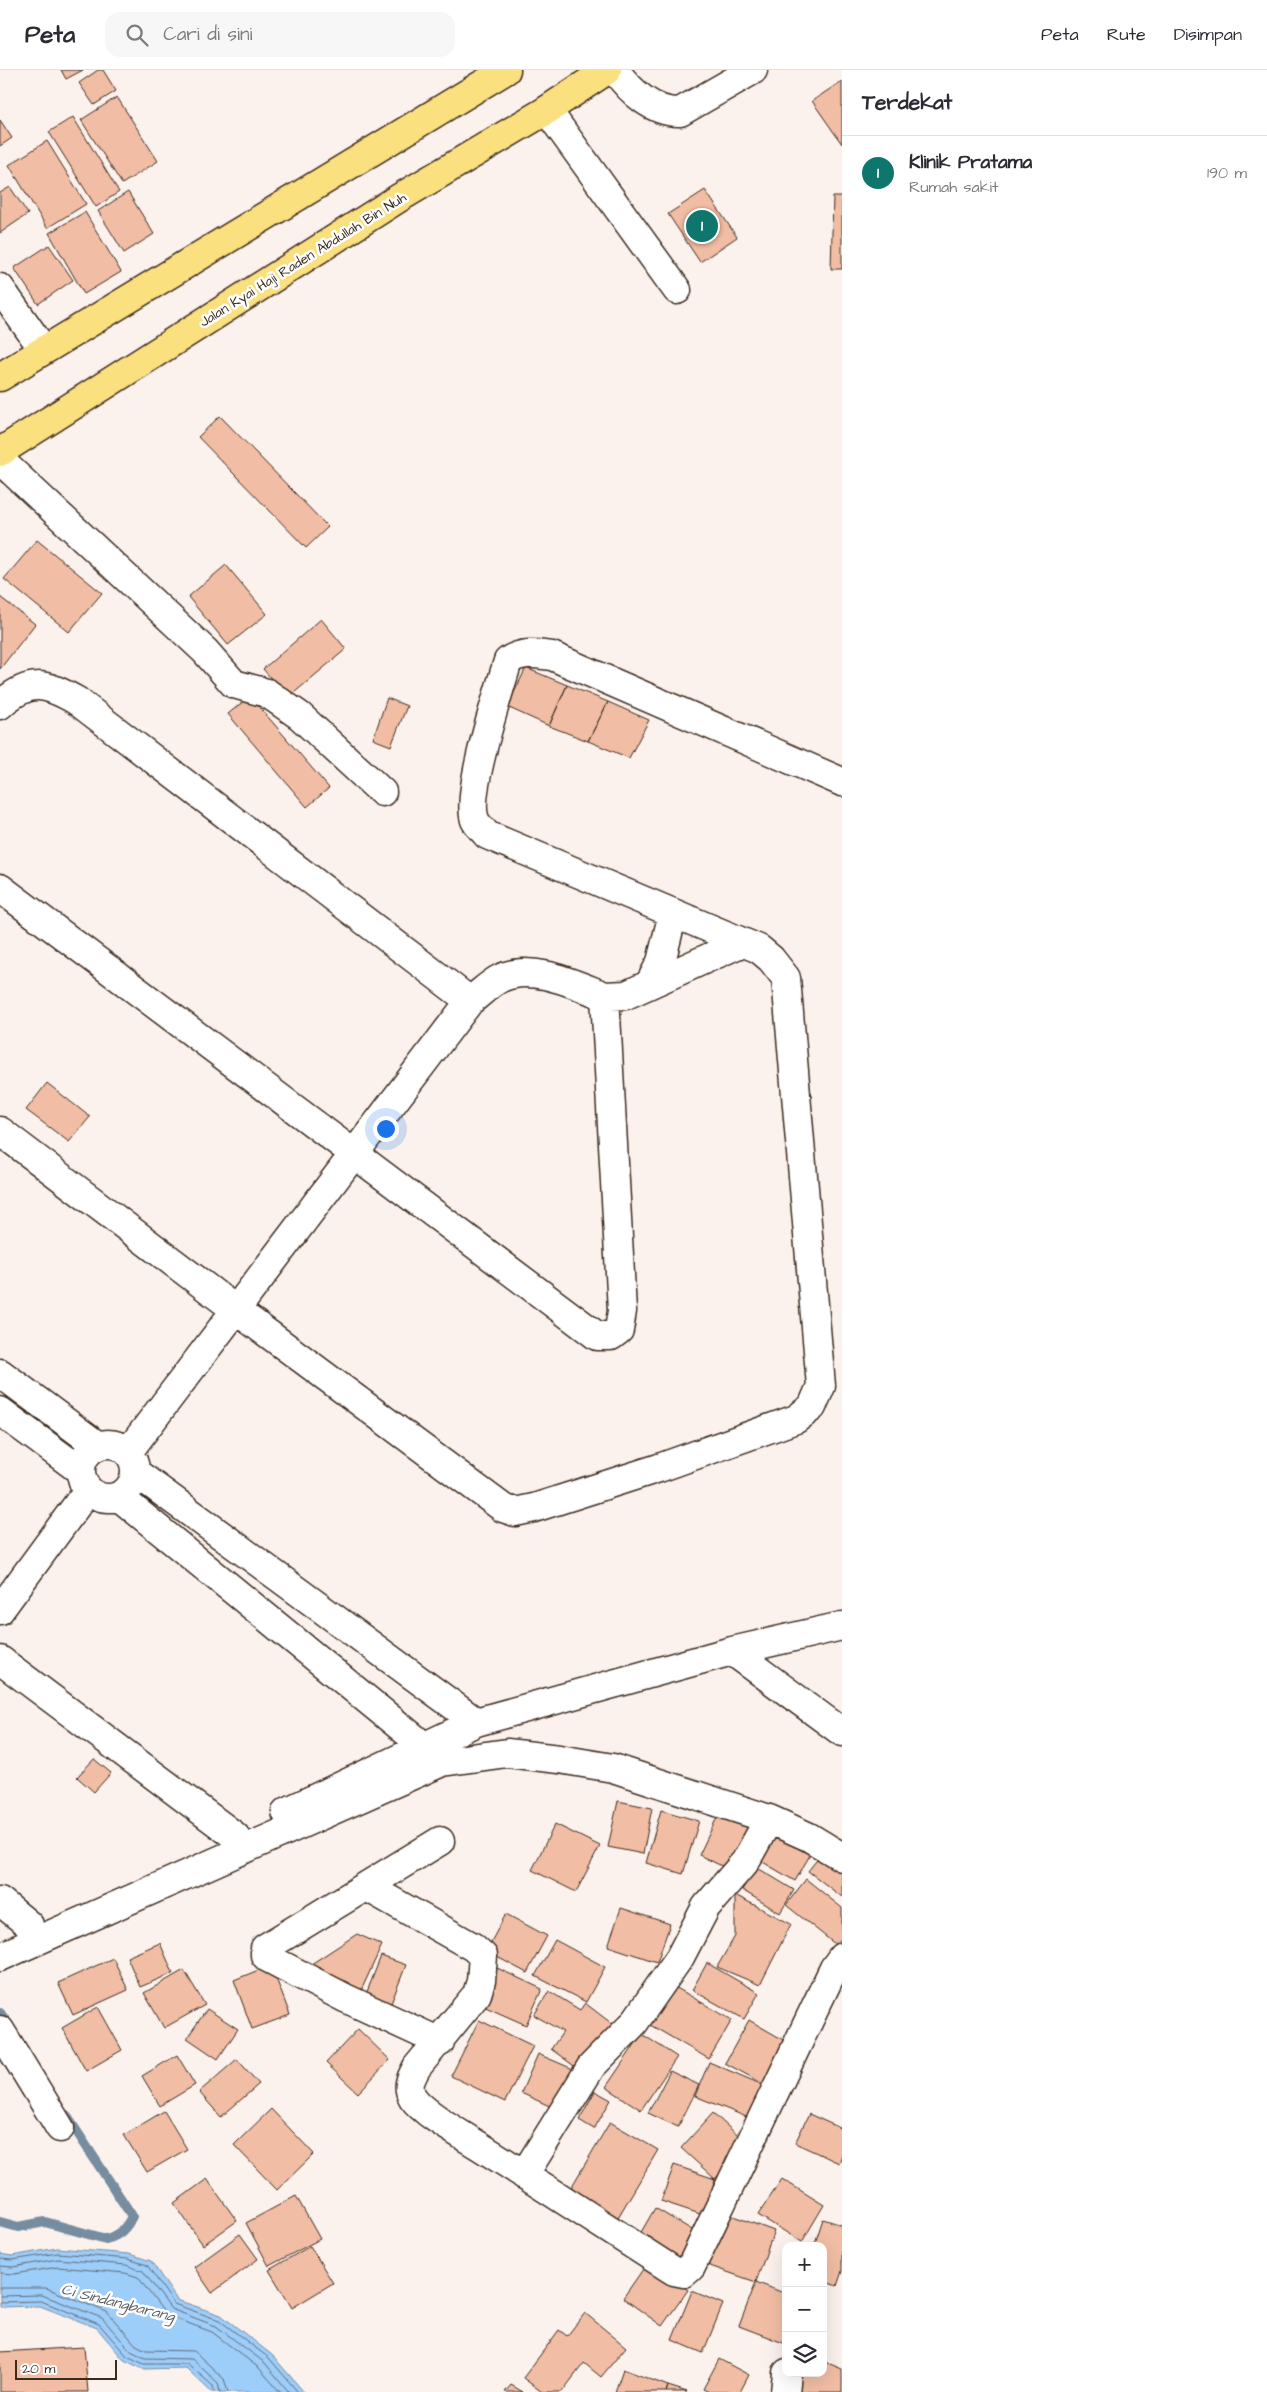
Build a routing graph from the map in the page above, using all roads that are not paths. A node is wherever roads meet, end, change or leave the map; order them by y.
1 (506, 70) edge
2 (607, 70) edge
3 (615, 70) edge
4 (752, 70) edge
5 (547, 110) junction
6 (0, 288) edge
7 (677, 290) dead end
8 (43, 349) junction
9 (0, 377) edge
10 (0, 452) edge
11 (0, 460) edge
12 (0, 705) edge
13 (842, 782) edge
14 (382, 792) dead end
15 (0, 888) edge
16 (673, 913) junction
17 (741, 943) junction
18 (650, 983) junction
19 (605, 996) junction
20 (470, 1001) junction
21 (0, 1131) edge
22 (355, 1152) junction
23 (236, 1310) junction
24 (0, 1374) edge
25 (0, 1411) edge
26 (98, 1446) junction
27 (131, 1462) junction
28 (84, 1480) junction
29 (118, 1496) junction
30 (0, 1610) edge
31 (842, 1626) edge
32 (732, 1650) junction
33 (0, 1660) edge
34 (476, 1722) junction
35 (842, 1732) edge
36 (425, 1747) junction
37 (769, 1819) junction
38 (235, 1836) junction
39 (440, 1841) dead end
40 (842, 1857) edge
41 (367, 1887) junction
42 (0, 1901) edge
43 (29, 1925) junction
44 (0, 1939) edge
45 (0, 1957) edge
46 (842, 1957) edge
47 (0, 2030) edge
48 (440, 2042) junction
49 (60, 2128) dead end
50 (524, 2175) junction
51 (786, 2377) edge
52 (785, 2392) edge

1 - 8 highway
2 - 5 highway, Jalan Kyai Haji Raden Abdullah Bin Nuh
3 - 4 street
5 - 7 street
5 - 10 highway, Jalan Kyai Haji Raden Abdullah Bin Nuh
6 - 8 street
8 - 9 highway
11 - 14 street
12 - 20 street
13 - 16 street
15 - 22 street
16 - 17 street
16 - 18 street
17 - 18 street
17 - 23 street
18 - 19 street
19 - 20 street
19 - 22 street
20 - 22 street
21 - 23 street
22 - 23 street
23 - 27 street
24 - 26 street
25 - 28 street
26 - 27 street
26 - 28 street
27 - 29 street
27 - 34 street
28 - 29 street
28 - 30 street
29 - 36 street
31 - 32 street
32 - 34 street
32 - 35 street
33 - 38 street
34 - 36 street
36 - 38 street
37 - 40 street
37 - 45 street
37 - 50 street
38 - 43 street
39 - 41 street
41 - 48 street
41 - 48 street
42 - 43 street
43 - 44 street
46 - 50 street
47 - 49 street
48 - 50 street
51 - 52 street

